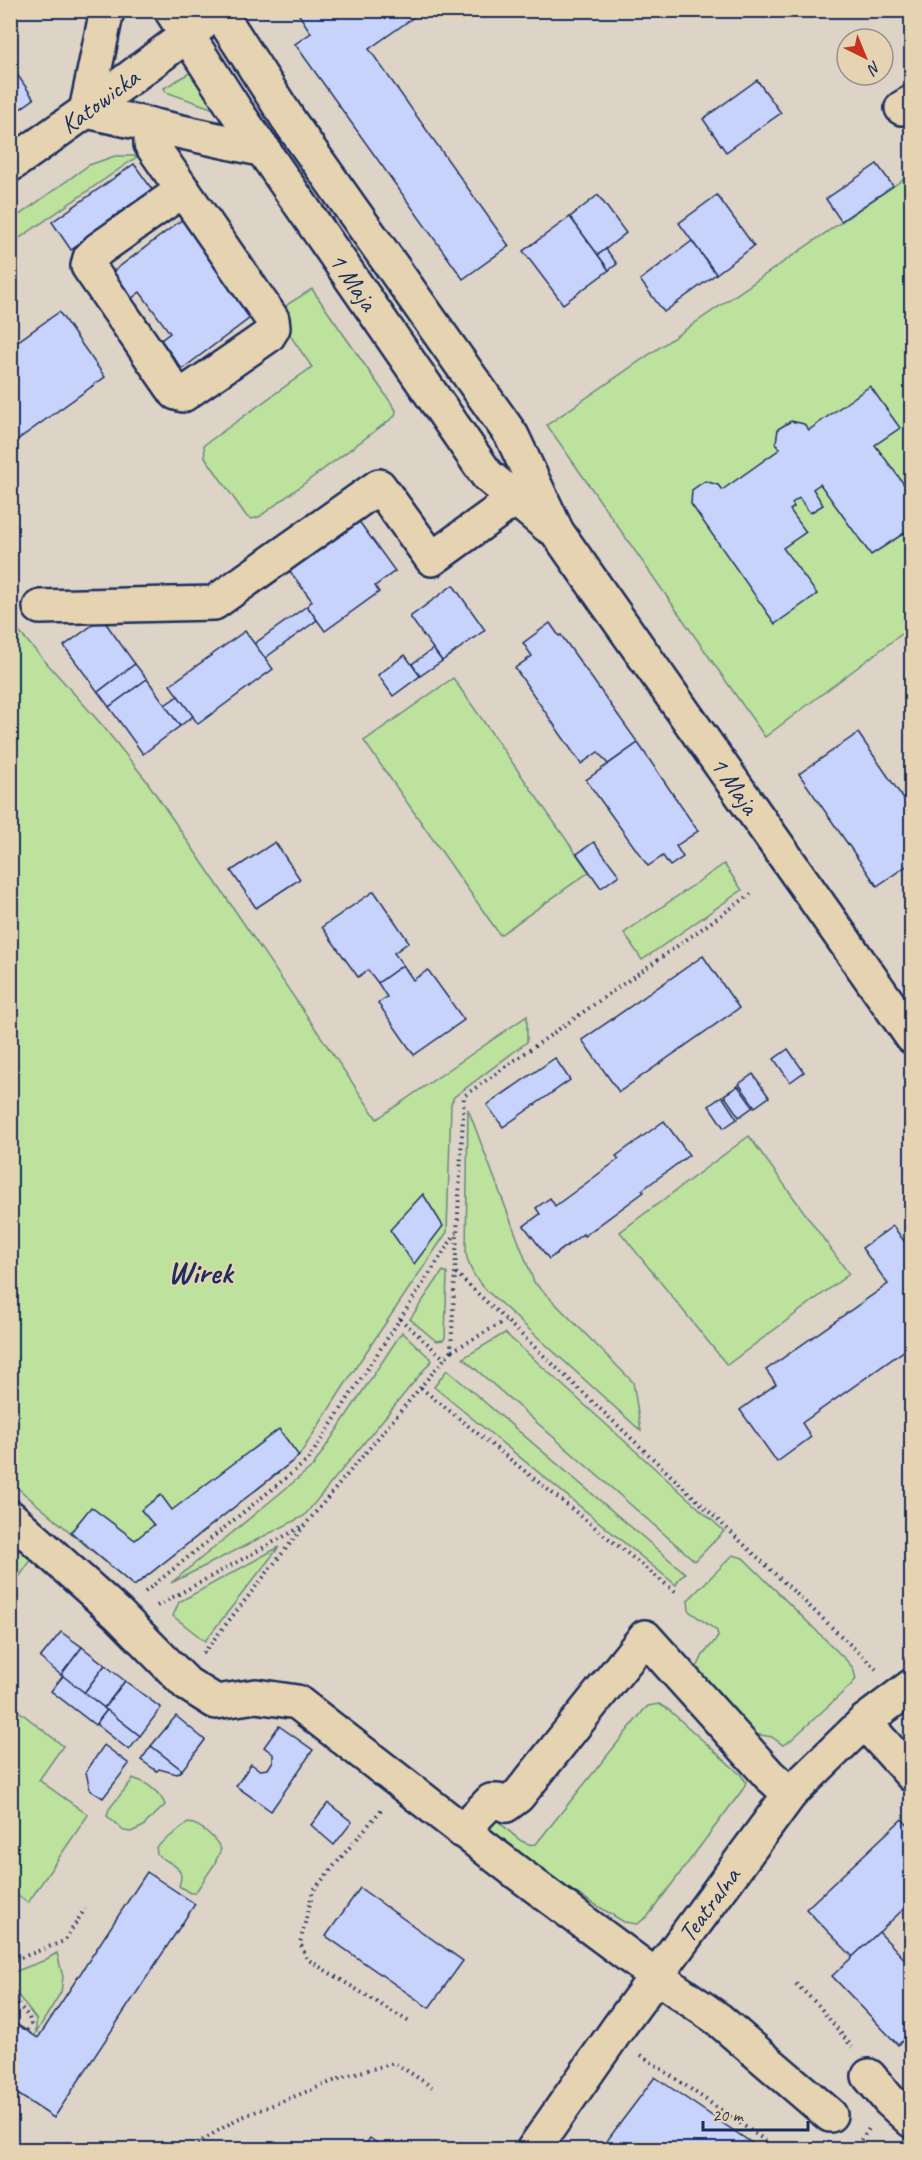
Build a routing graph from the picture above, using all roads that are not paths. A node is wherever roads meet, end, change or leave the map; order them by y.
1 (107, 10) edge
2 (218, 11) edge
3 (179, 23) edge
4 (86, 111) junction
5 (151, 125) junction
6 (264, 150) junction
7 (10, 165) edge
8 (183, 190) junction
9 (516, 498) junction
10 (557, 532) junction
11 (40, 607) dead end
12 (912, 1037) edge
13 (10, 1517) edge
14 (912, 1686) edge
15 (864, 1722) junction
16 (912, 1775) edge
17 (790, 1794) junction
18 (462, 1831) junction
19 (656, 1976) junction
20 (869, 2076) road end
21 (830, 2115) dead end
22 (912, 2121) edge
23 (533, 2150) edge

1 - 4 street
2 - 3 street, Katowicka
2 - 10 street, 1 Maja
3 - 4 street, Katowicka
3 - 6 street, 1 Maja
4 - 5 street
4 - 7 street, Katowicka
5 - 6 street
5 - 8 street
6 - 9 street, 1 Maja
8 - 8 street
9 - 10 street, 1 Maja
9 - 11 street
10 - 12 street, 1 Maja
13 - 18 street
14 - 15 street, Teatralna
15 - 16 street
15 - 17 street, Teatralna
17 - 18 street
17 - 19 street, Teatralna
18 - 19 street
19 - 21 street
19 - 23 street, Teatralna
20 - 22 street

